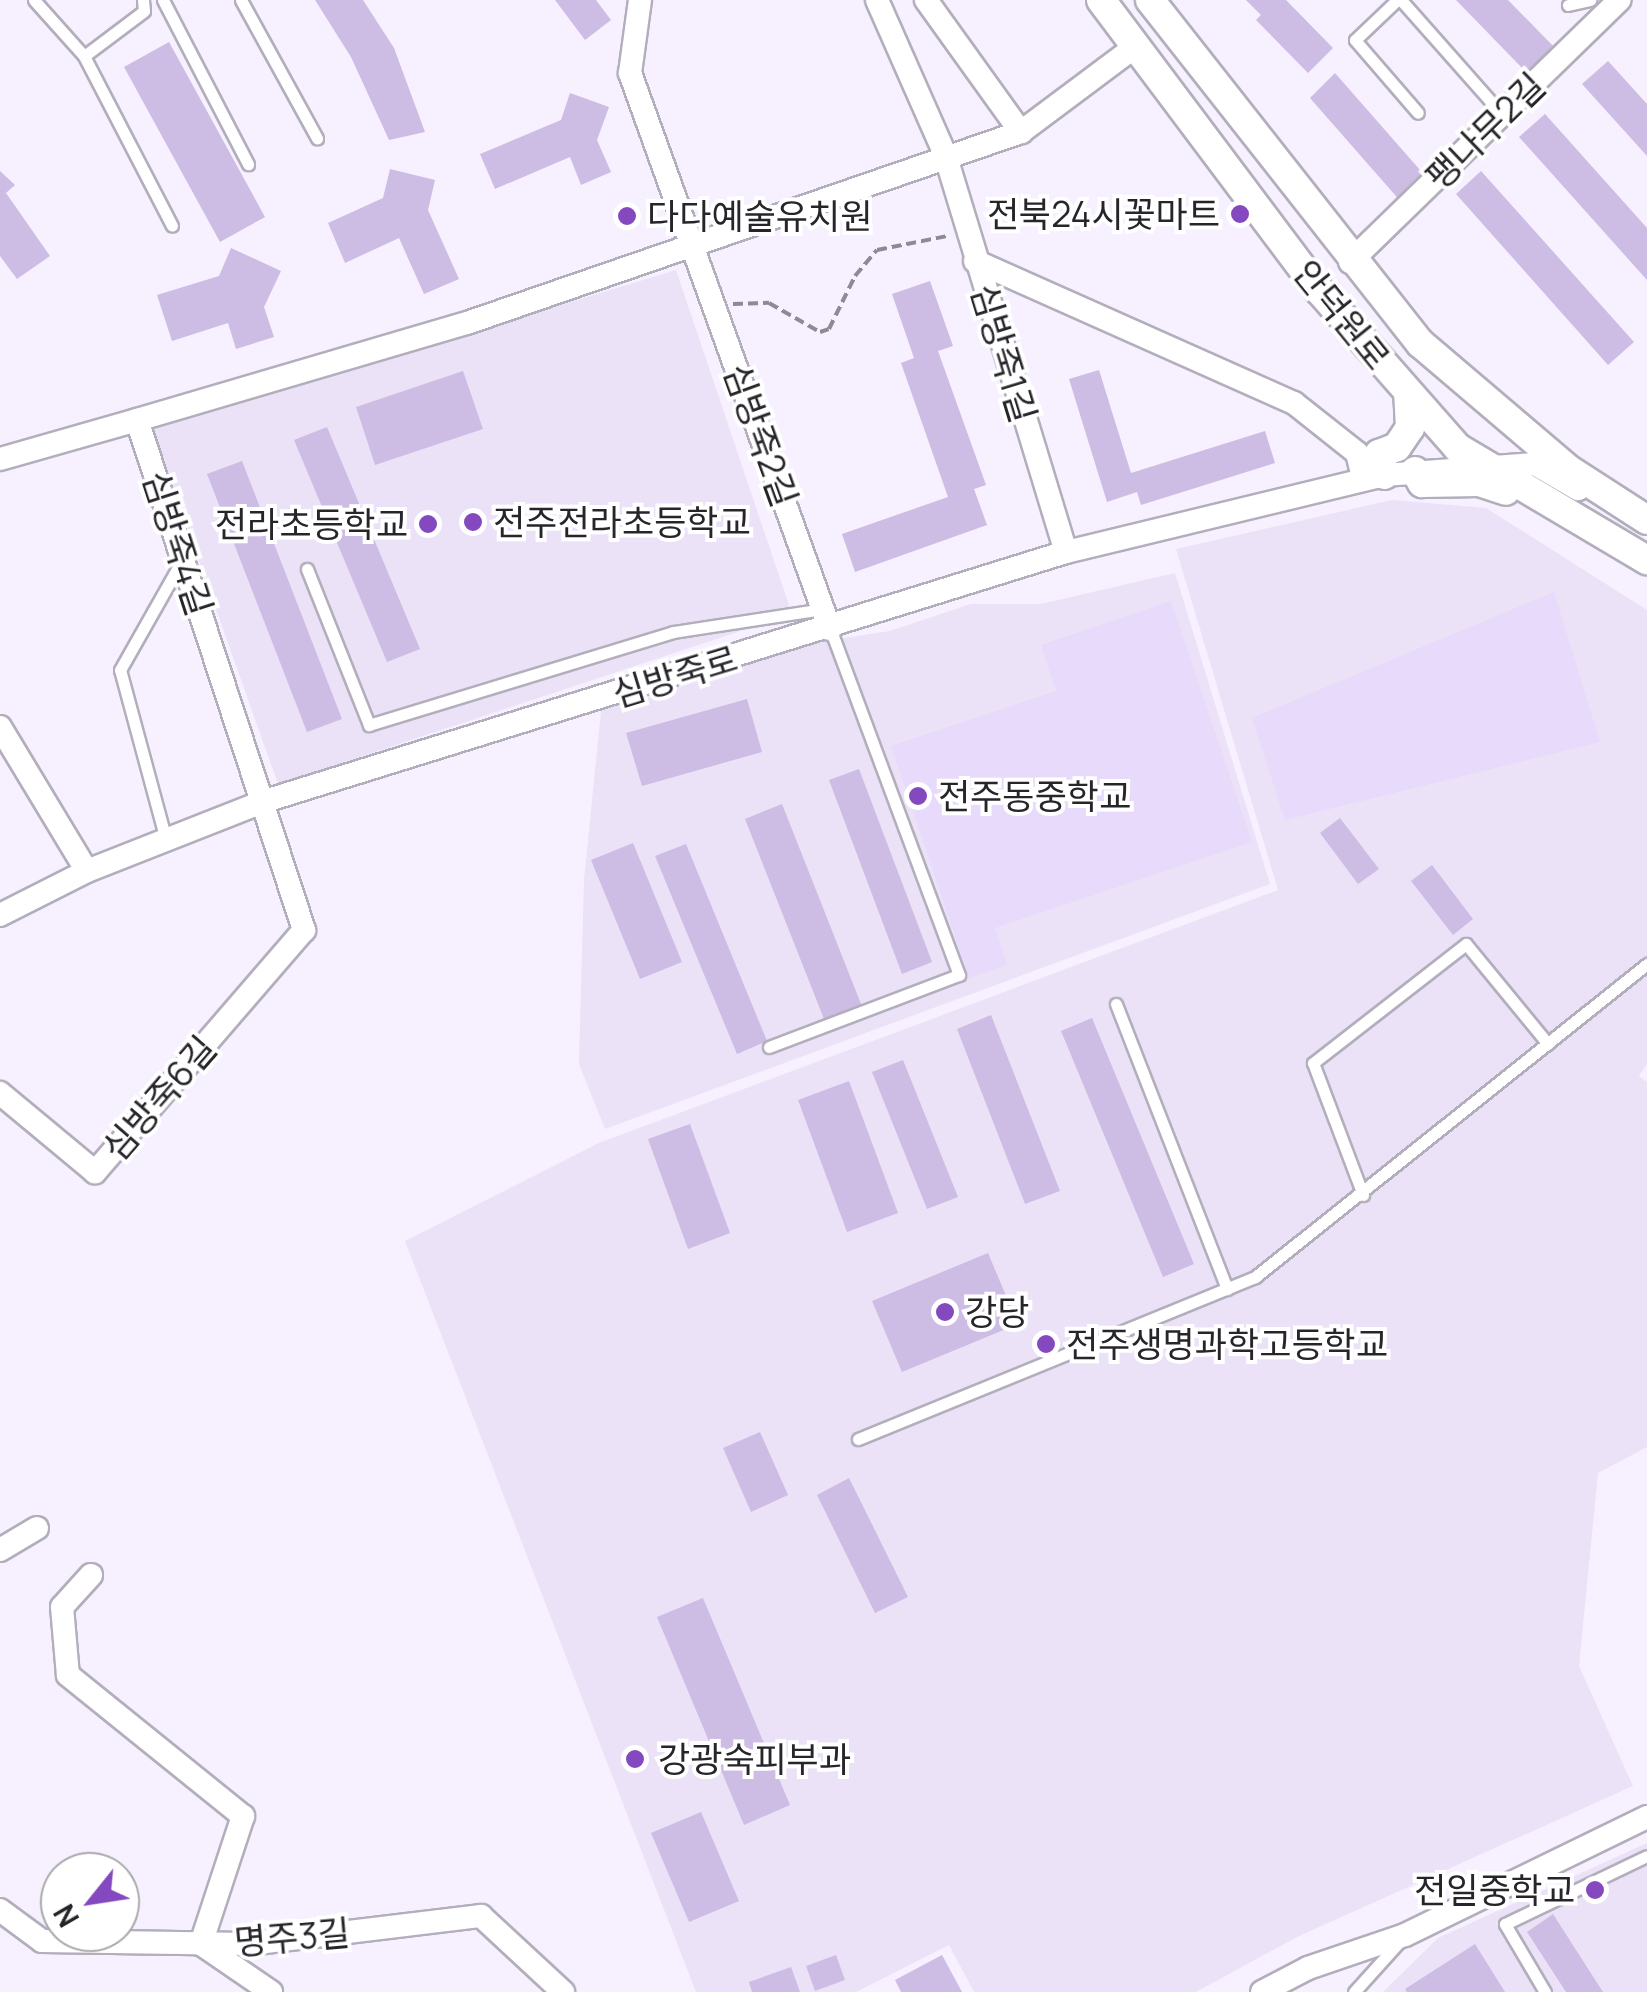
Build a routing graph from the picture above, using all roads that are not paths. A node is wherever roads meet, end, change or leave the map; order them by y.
1 (34, 0) edge
2 (143, 0) edge
3 (163, 0) edge
4 (241, 0) edge
5 (640, 0) edge
6 (877, 0) edge
7 (926, 0) edge
8 (1101, 0) edge
9 (1150, 0) edge
10 (1399, 0) edge
11 (1590, 0) edge
12 (1619, 0) edge
13 (1568, 6) dead end
14 (1136, 46) junction
15 (84, 56) junction
16 (1418, 113) dead end
17 (1502, 114) junction
18 (1022, 132) junction
19 (317, 138) dead end
20 (944, 154) junction
21 (248, 164) dead end
22 (172, 226) dead end
23 (695, 240) junction
24 (975, 261) junction
25 (1350, 262) junction
26 (1408, 394) junction
27 (137, 420) junction
28 (0, 459) edge
29 (1479, 463) junction
30 (1415, 472) junction
31 (1374, 476) junction
32 (1540, 491) junction
33 (1608, 495) junction
34 (1647, 520) edge
35 (1066, 552) junction
36 (183, 558) junction
37 (1647, 560) edge
38 (307, 569) dead end
39 (827, 619) junction
40 (0, 727) edge
41 (265, 801) junction
42 (166, 840) junction
43 (86, 871) junction
44 (0, 915) edge
45 (304, 930) joint
46 (1647, 964) edge
47 (1116, 1004) dead end
48 (1548, 1044) junction
49 (769, 1047) dead end
50 (0, 1092) edge
51 (1363, 1196) junction
52 (1227, 1289) junction
53 (858, 1439) dead end
54 (37, 1528) dead end
55 (0, 1550) edge
56 (90, 1576) dead end
57 (1647, 1818) edge
58 (1647, 1856) edge
59 (0, 1910) edge
60 (1405, 1935) junction
61 (202, 1944) junction
62 (272, 1992) edge
63 (563, 1992) edge
64 (1262, 1992) edge
65 (1354, 1992) edge
66 (1545, 1992) edge

1 - 15 lane
2 - 15 lane
3 - 21 lane
4 - 19 lane
5 - 23 street, 심방죽2길
6 - 20 street, 심방죽1길
7 - 18 street
8 - 14 street, 안덕원로
9 - 25 street, 안덕원로
10 - 16 lane
10 - 17 lane
11 - 13 lane
12 - 17 street, 팽나무2길
14 - 18 street
14 - 26 street, 안덕원로
15 - 22 lane
17 - 25 street, 팽나무2길
18 - 20 street
20 - 23 street
20 - 24 street, 심방죽1길
23 - 27 street
23 - 39 street, 심방죽2길
24 - 31 street
24 - 35 street, 심방죽1길
25 - 33 street, 안덕원로
26 - 29 street, 안덕원로
26 - 31 street
27 - 28 street
27 - 36 street, 심방죽4길
29 - 30 street, 심방죽로
29 - 32 street, 안덕원로
29 - 33 street, 심방죽로
30 - 31 street, 심방죽로
30 - 32 street
31 - 35 street, 심방죽로
32 - 37 street, 안덕원로
33 - 34 street, 안덕원로
35 - 39 street, 심방죽로
36 - 41 street, 심방죽4길
36 - 42 lane
38 - 39 lane
39 - 41 street, 심방죽로
39 - 49 lane
40 - 43 street
41 - 42 street, 심방죽로
41 - 45 street, 심방죽4길
42 - 43 street, 심방죽로
43 - 44 street, 심방죽로
45 - 50 street, 심방죽6길
46 - 48 lane
47 - 52 lane
48 - 51 lane
48 - 51 lane
51 - 52 lane
52 - 53 lane
54 - 55 street
56 - 61 street
57 - 60 street
58 - 66 lane
59 - 61 street, 명주3길
60 - 64 street
60 - 65 lane
61 - 62 street
61 - 63 street, 명주3길

